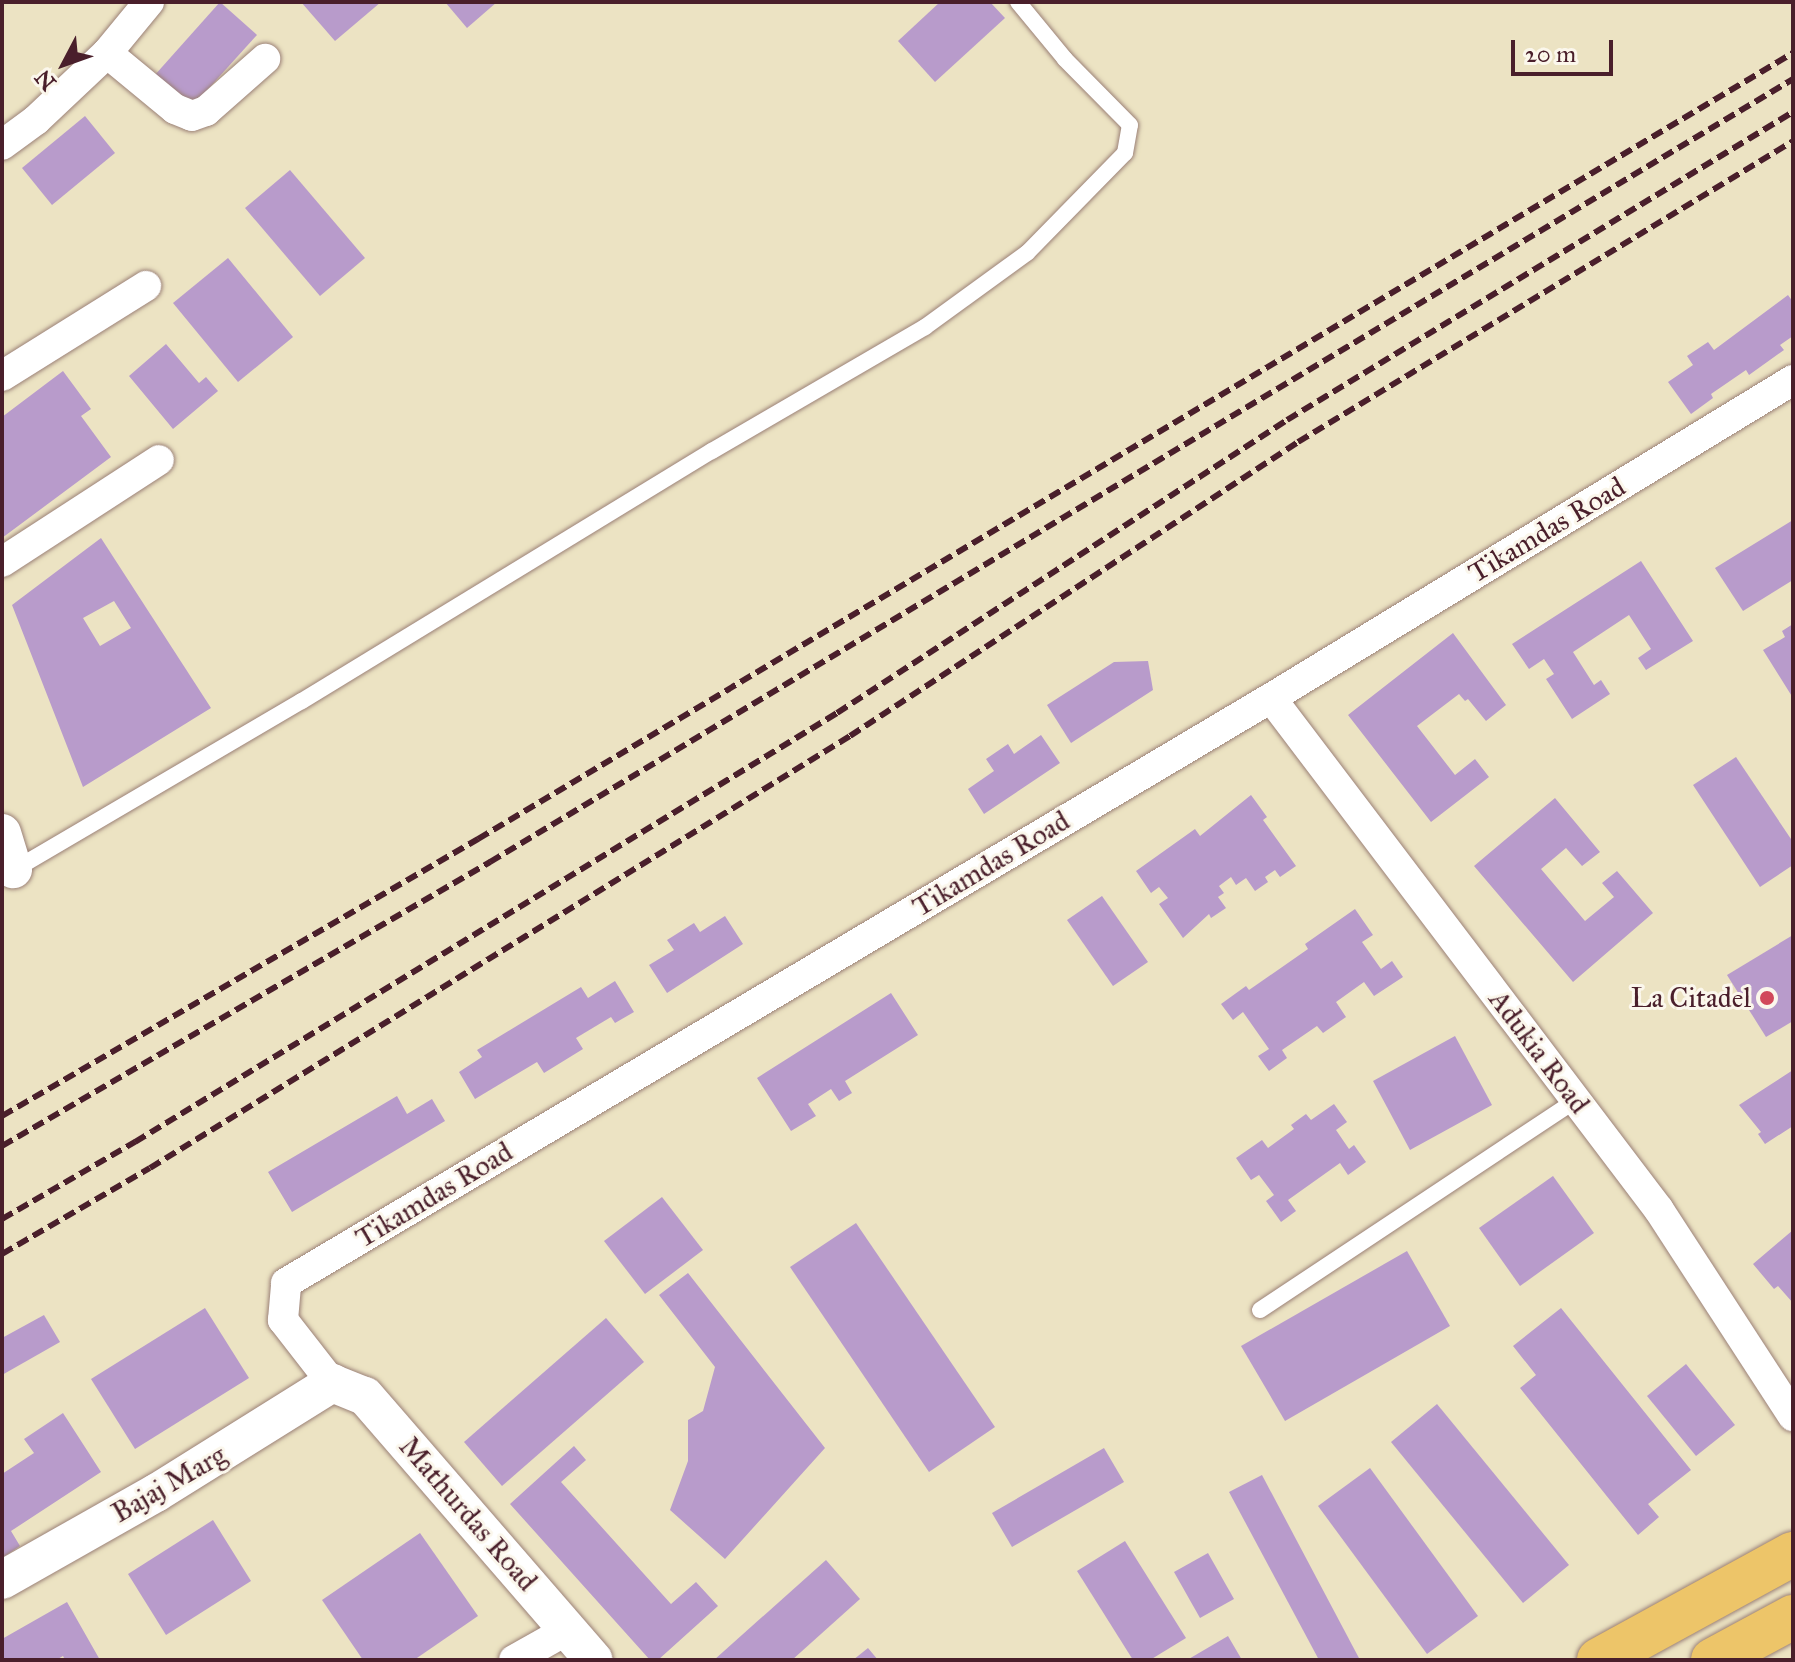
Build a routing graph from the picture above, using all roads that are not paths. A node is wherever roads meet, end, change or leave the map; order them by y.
1 (149, 2) edge
2 (1018, 2) edge
3 (107, 53) junction
4 (265, 59) dead end
5 (2, 145) edge
6 (146, 286) dead end
7 (2, 376) edge
8 (1792, 382) edge
9 (159, 460) dead end
10 (2, 562) edge
11 (1271, 698) junction
12 (2, 833) edge
13 (8, 874) edge
14 (1575, 1101) junction
15 (1260, 1310) dead end
16 (332, 1383) junction
17 (1793, 1416) edge
18 (1793, 1554) edge
19 (2, 1580) edge
20 (1793, 1617) edge
21 (569, 1629) junction
22 (514, 1660) edge
23 (594, 1660) edge
24 (1599, 1660) edge
25 (1713, 1660) edge

1 - 3 street
2 - 13 lane
3 - 4 street
3 - 5 street
6 - 7 street
8 - 11 street, Tikamdas Road
9 - 10 street
11 - 14 street, Adukia Road
11 - 16 street, Tikamdas Road
12 - 13 street
14 - 15 lane
14 - 17 street, Adukia Road
16 - 19 street, Bajaj Marg
16 - 21 street, Mathurdas Road
18 - 24 main road
20 - 25 main road
21 - 22 street
21 - 23 street, Mathurdas Road

